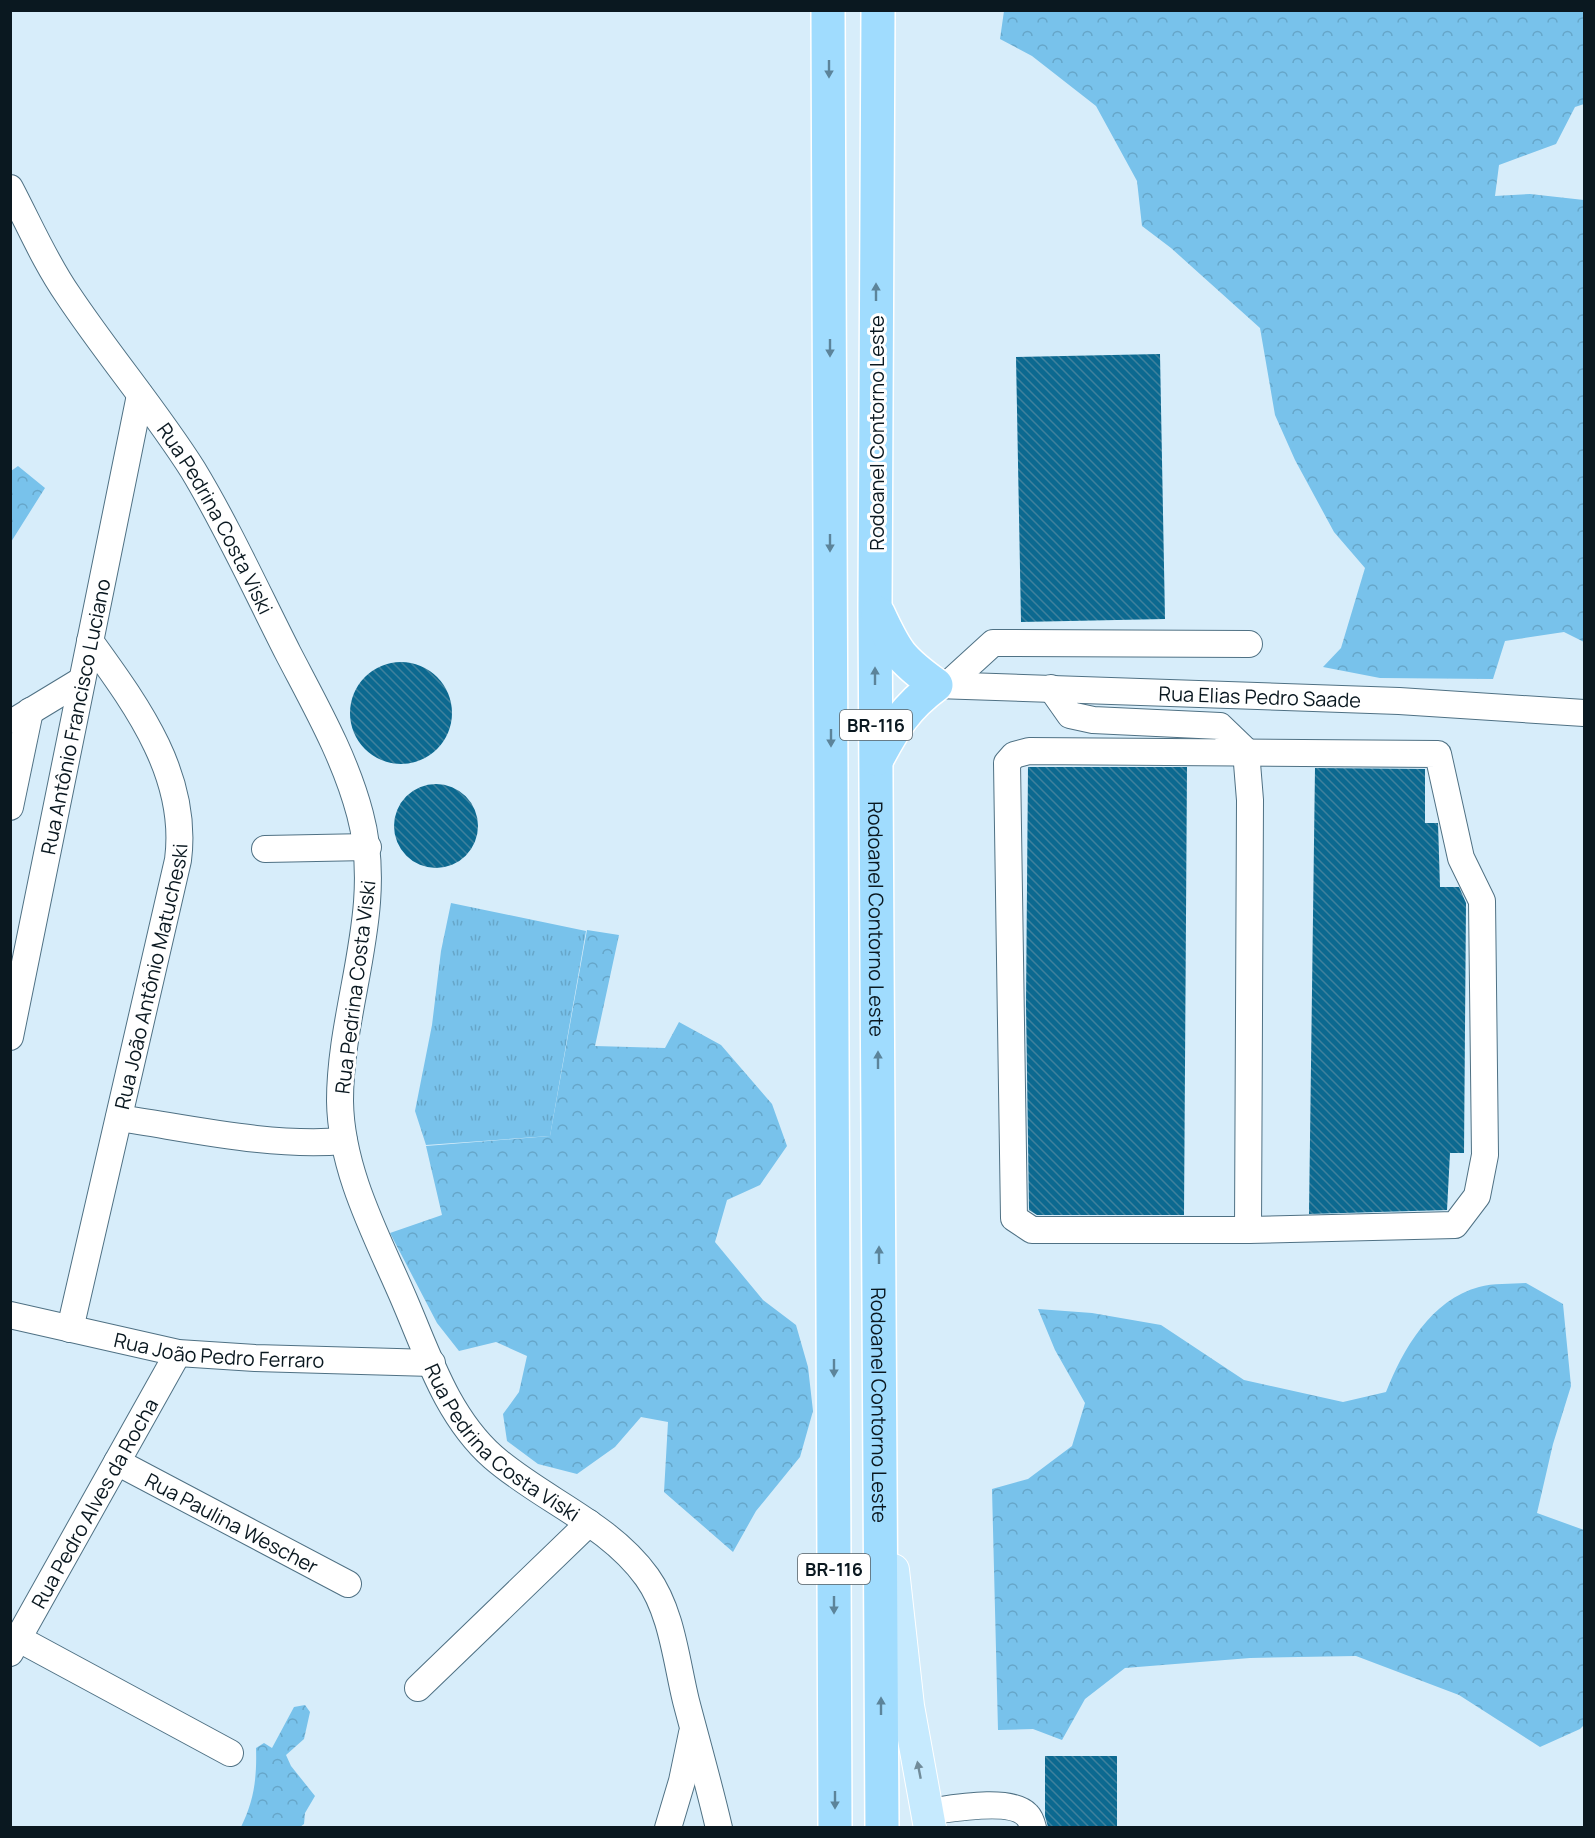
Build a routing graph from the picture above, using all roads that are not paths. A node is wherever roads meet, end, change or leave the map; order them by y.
1 (828, 10) edge
2 (878, 10) edge
3 (10, 188) edge
4 (140, 395) junction
5 (875, 608) junction
6 (90, 641) junction
7 (1249, 644) dead end
8 (82, 680) junction
9 (941, 685) junction
10 (1051, 688) junction
11 (1584, 714) edge
12 (20, 717) edge
13 (1246, 751) junction
14 (876, 761) junction
15 (10, 807) edge
16 (368, 847) junction
17 (265, 849) dead end
18 (20, 938) edge
19 (10, 1037) edge
20 (119, 1118) junction
21 (344, 1141) junction
22 (1248, 1230) junction
23 (10, 1315) edge
24 (70, 1329) junction
25 (178, 1353) junction
26 (432, 1363) junction
27 (880, 1440) junction
28 (117, 1462) junction
29 (589, 1523) junction
30 (348, 1584) dead end
31 (15, 1646) edge
32 (418, 1688) dead end
33 (693, 1727) junction
34 (230, 1753) dead end
35 (928, 1820) edge
36 (668, 1827) edge
37 (719, 1827) edge
38 (835, 1827) edge
39 (882, 1827) edge
40 (1033, 1827) edge

1 -> 38 highway, BR-116
5 -> 2 highway, Rodoanel Contorno Leste / BR-116
3 - 4 street, Rua Pedrina Costa Viski
4 - 6 street, Rua Antônio Francisco Luciano
4 - 16 street, Rua Pedrina Costa Viski
5 - 9 highway
14 -> 5 highway, Rodoanel Contorno Leste / BR-116
6 - 8 street, Rua Antônio Francisco Luciano
6 - 20 street, Rua João Antônio Matucheski
7 - 9 street
8 - 12 street
8 - 18 street, Rua Antônio Francisco Luciano
9 - 10 street, Rua Elias Pedro Saade
9 - 14 highway
10 - 11 street, Rua Elias Pedro Saade
10 - 13 street
12 - 15 street
13 - 22 street
13 - 22 street
13 - 22 street
27 -> 14 highway, Rodoanel Contorno Leste / BR-116
16 - 17 street
16 - 21 street, Rua Pedrina Costa Viski
18 - 19 street, Rua Antônio Francisco Luciano
20 - 21 street
20 - 24 street, Rua João Antônio Matucheski
21 - 26 street, Rua Pedrina Costa Viski
23 - 24 street, Rua João Pedro Ferraro
24 - 25 street, Rua João Pedro Ferraro
25 - 26 street, Rua João Pedro Ferraro
25 - 28 street, Rua Pedro Alves da Rocha
26 - 29 street, Rua Pedrina Costa Viski
35 -> 27 main road
39 -> 27 highway, Rodoanel Contorno Leste / BR-116
28 - 30 street, Rua Paulina Wescher
28 - 31 street, Rua Pedro Alves da Rocha
29 - 32 street
29 - 33 street, Rua Pedrina Costa Viski
31 - 34 street
33 - 36 street
33 - 37 street, Rua Pedrina Costa Viski
35 - 40 street

